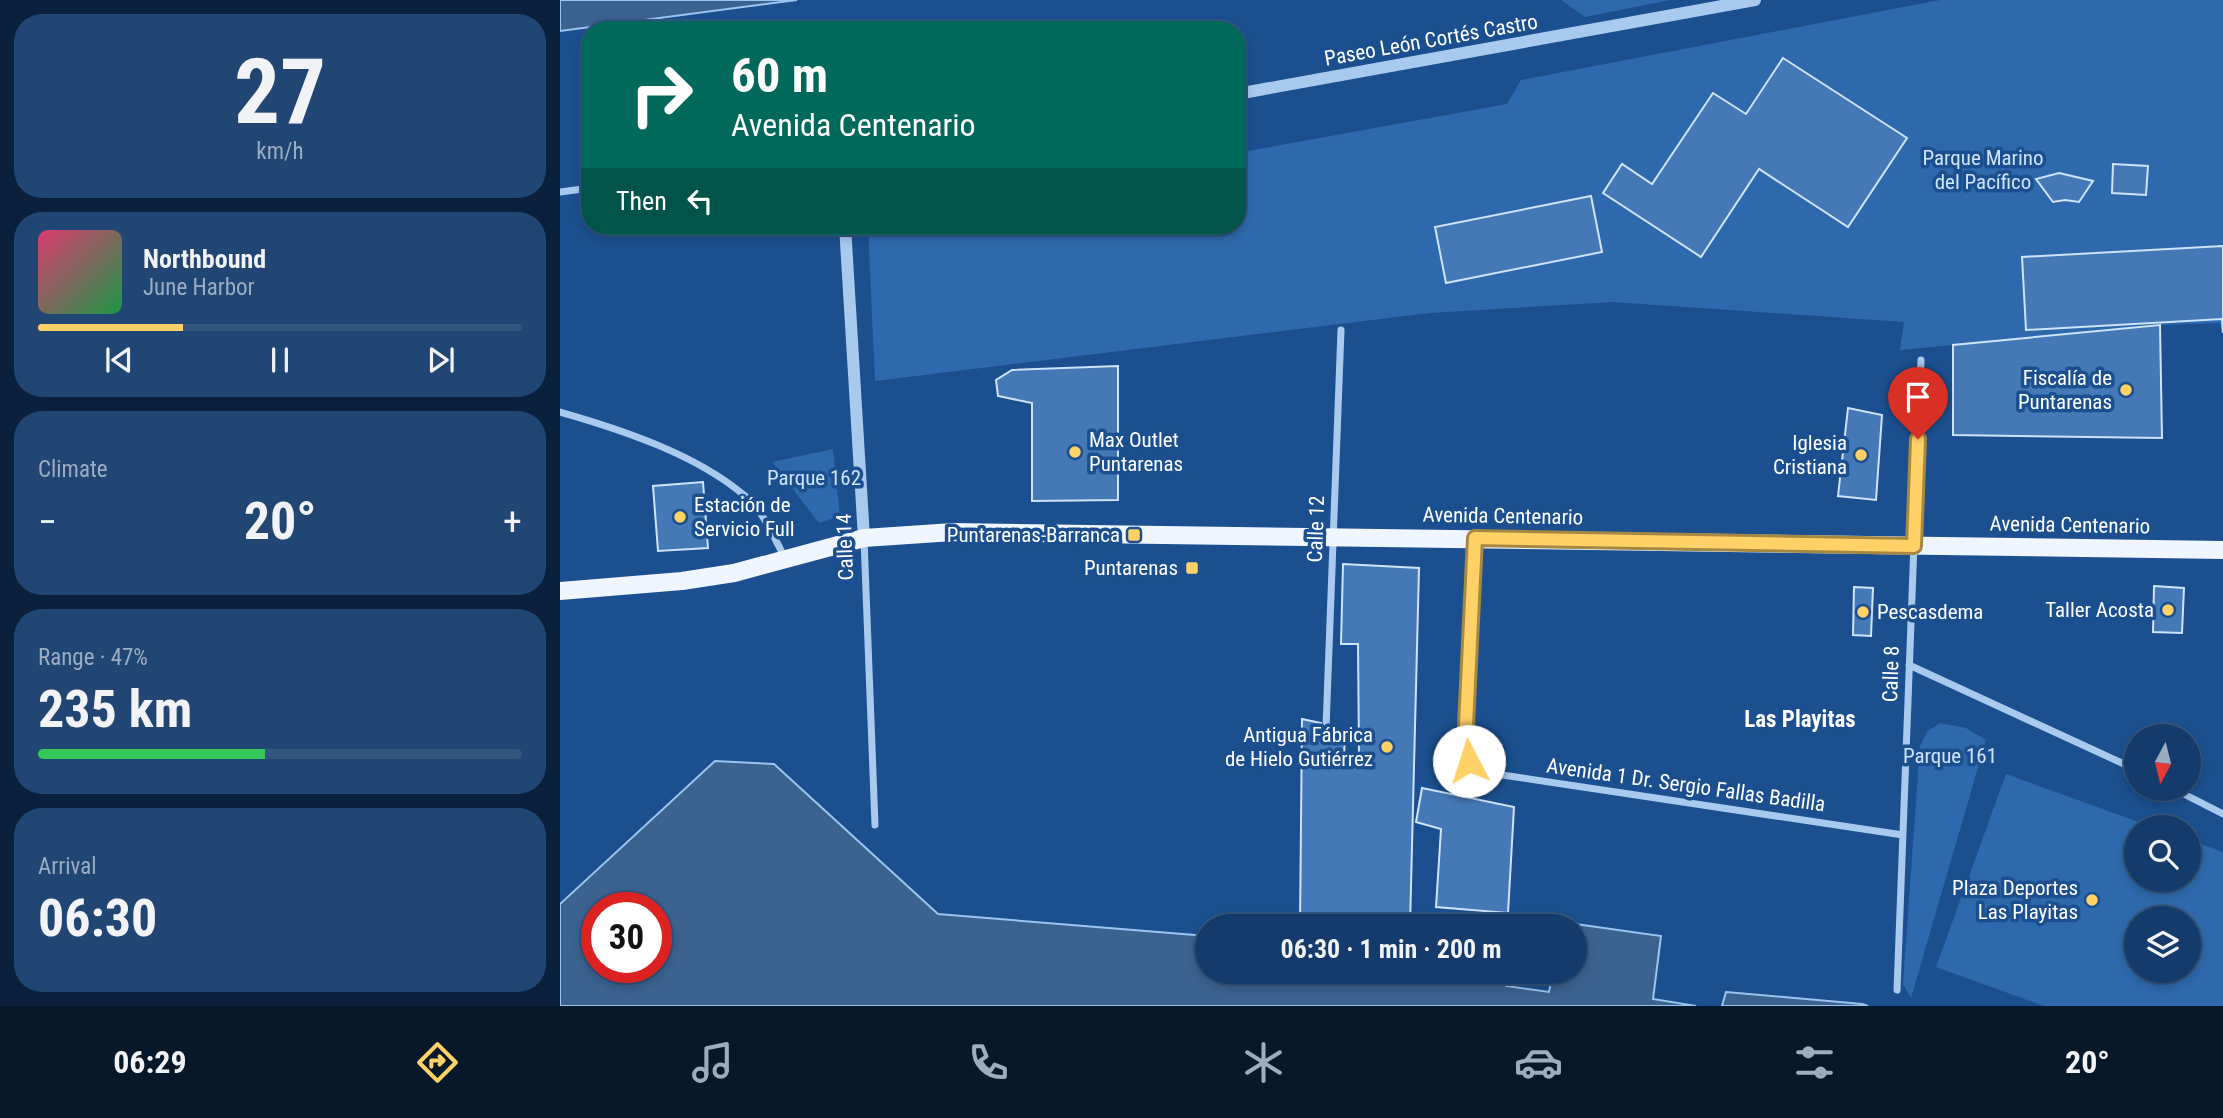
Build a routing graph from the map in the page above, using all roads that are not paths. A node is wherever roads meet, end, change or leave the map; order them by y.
1 (1755, 0) edge
2 (1246, 92) edge
3 (581, 189) edge
4 (560, 192) edge
5 (846, 235) edge
6 (1341, 330) dead end
7 (1921, 360) dead end
8 (560, 412) edge
9 (1334, 537) junction
10 (864, 538) junction
11 (1475, 538) junction
12 (1914, 546) junction
13 (2223, 550) edge
14 (785, 559) junction
15 (560, 591) edge
16 (1909, 665) junction
17 (1326, 728) dead end
18 (2124, 764) edge
19 (2199, 802) edge
20 (2223, 814) edge
21 (875, 825) dead end
22 (1903, 835) junction
23 (1897, 990) dead end

1 - 2 street, Paseo León Cortés Castro
3 - 4 street
5 - 10 street, Calle 14
6 - 9 street, Calle 12
7 - 12 street, Calle 8
8 - 14 street
9 - 10 main road, Avenida Centenario
9 - 11 main road, Avenida Centenario
9 - 17 street, Calle 12
10 - 14 main road, Avenida Centenario
10 - 21 street, Calle 14
11 - 12 main road, Avenida Centenario
11 - 22 street, Avenida 1 Dr. Sergio Fallas Badilla
12 - 13 main road, Avenida Centenario
12 - 16 street, Calle 8
14 - 15 main road, Avenida Centenario
16 - 18 street
16 - 22 street, Calle 8
19 - 20 street
22 - 23 street, Calle 8

